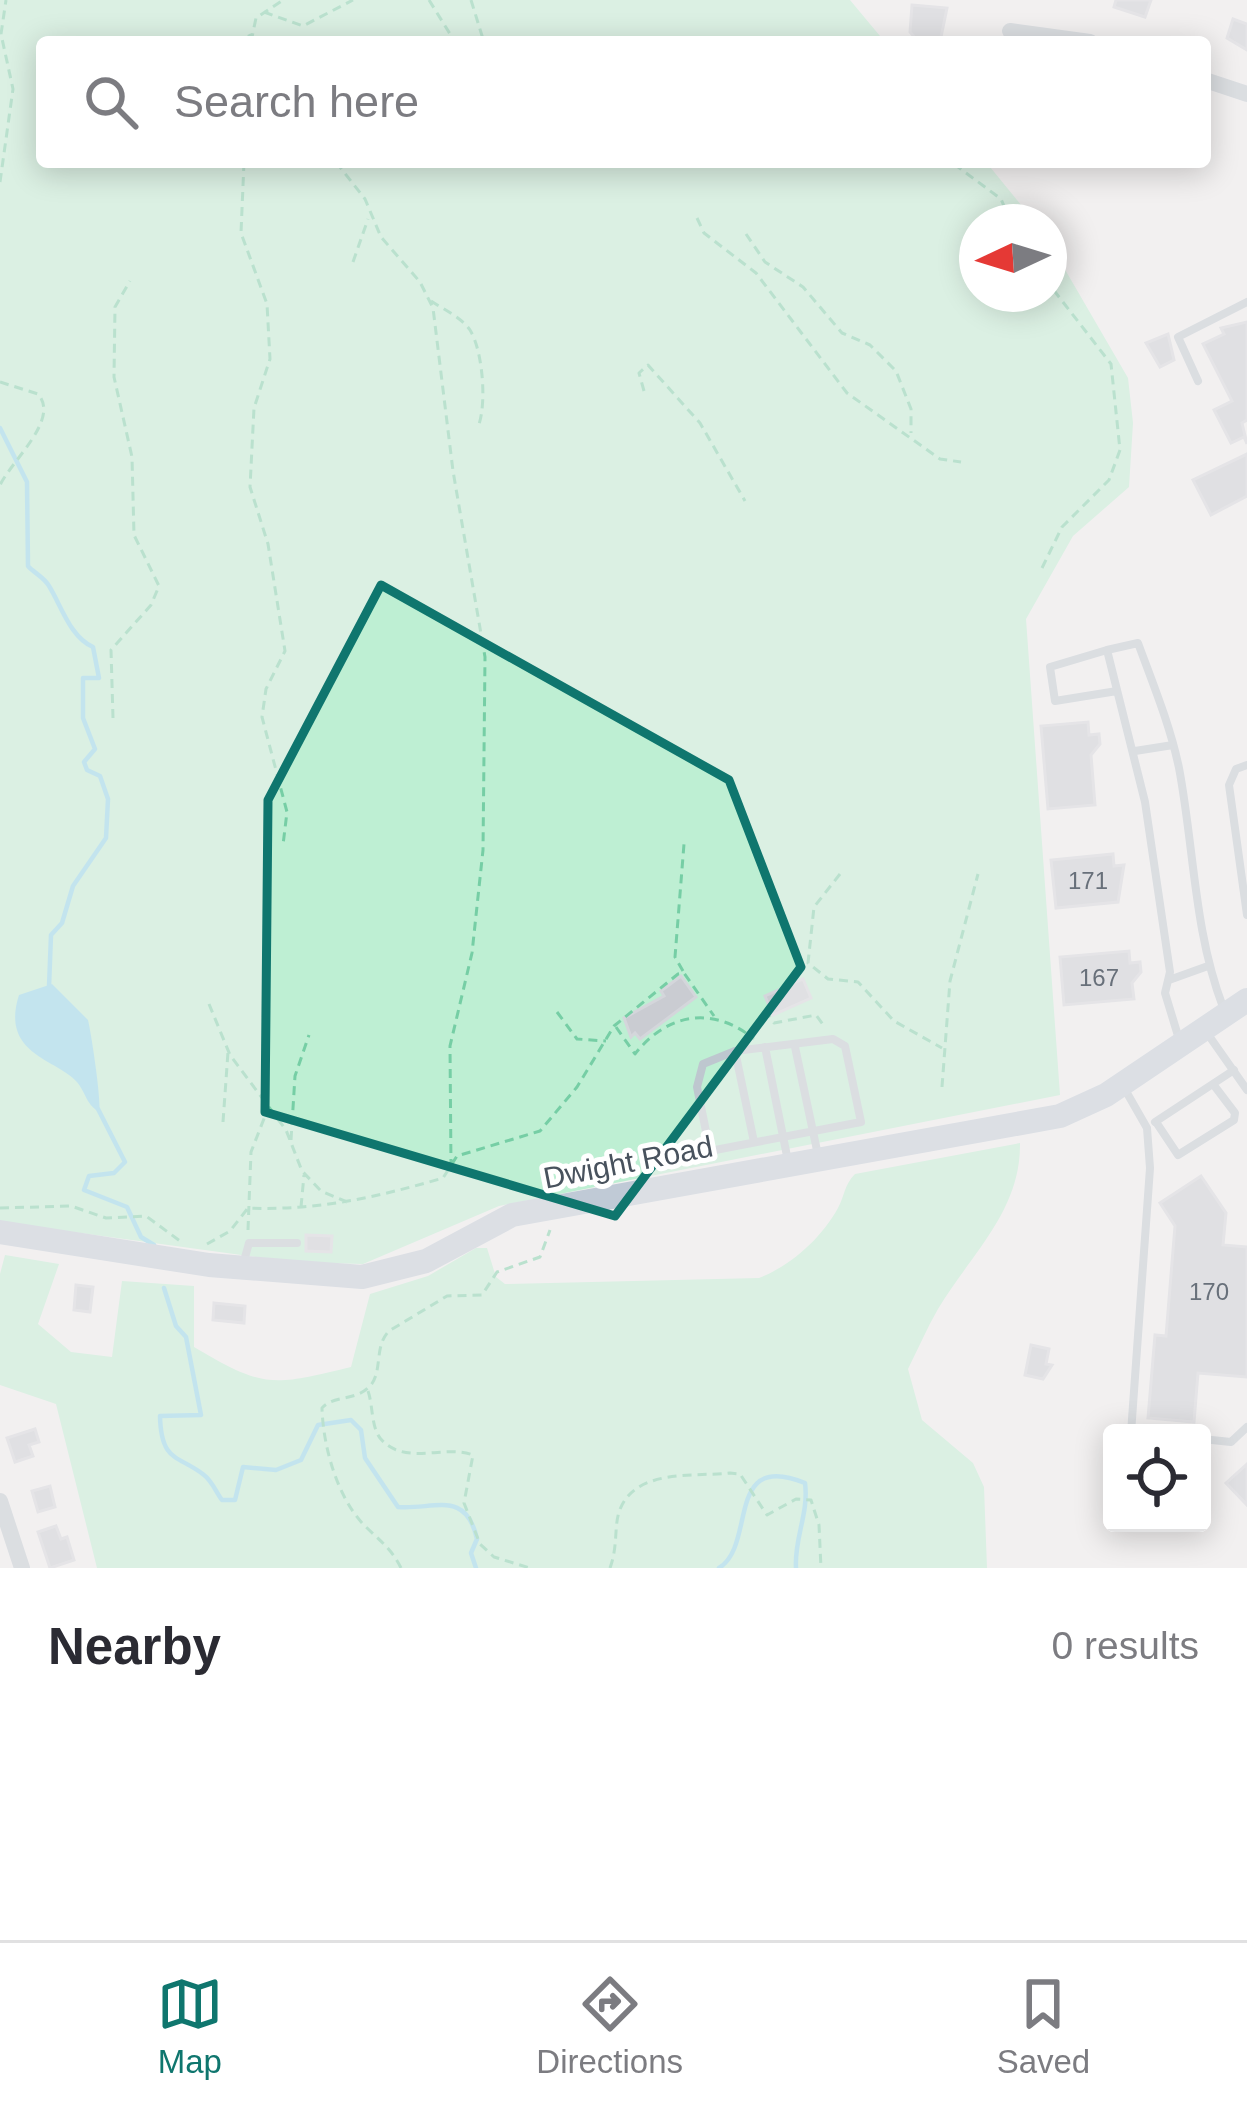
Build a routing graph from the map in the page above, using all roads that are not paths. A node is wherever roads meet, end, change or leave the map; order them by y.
1 (1010, 31) dead end
2 (1046, 36) edge
3 (1211, 82) edge
4 (1247, 94) edge
5 (1247, 302) edge
6 (1198, 382) dead end
7 (1107, 650) junction
8 (1117, 691) junction
9 (1173, 745) junction
10 (1135, 751) junction
11 (1247, 765) edge
12 (1242, 849) edge
13 (1247, 915) edge
14 (1208, 966) junction
15 (1168, 980) junction
16 (1236, 1007) edge
17 (1204, 1029) junction
18 (1181, 1045) junction
19 (795, 1046) junction
20 (765, 1047) junction
21 (736, 1052) junction
22 (1234, 1070) junction
23 (1122, 1084) junction
24 (1213, 1084) junction
25 (1247, 1090) edge
26 (1151, 1125) junction
27 (754, 1142) junction
28 (816, 1144) junction
29 (786, 1149) junction
30 (740, 1158) junction
31 (0, 1232) edge
32 (297, 1243) dead end
33 (243, 1269) junction
34 (1132, 1424) edge
35 (1247, 1427) edge
36 (1211, 1440) edge
37 (0, 1502) edge
38 (22, 1568) edge

1 - 2 street
3 - 4 street
5 - 6 lane
7 - 8 lane
7 - 8 lane
7 - 9 lane
8 - 10 lane
9 - 10 lane
9 - 14 lane
10 - 15 lane
11 - 12 lane
12 - 13 lane
14 - 15 lane
14 - 16 lane
15 - 18 lane
16 - 17 main road, Dwight Road
17 - 18 main road, Dwight Road
17 - 22 lane
18 - 23 main road, Dwight Road
19 - 20 lane
19 - 28 lane
19 - 28 lane
20 - 21 lane
20 - 29 lane
21 - 27 lane
21 - 30 lane
22 - 24 lane
22 - 25 lane
23 - 26 lane
23 - 28 main road, Dwight Road
24 - 26 lane
24 - 26 lane
26 - 34 lane
27 - 29 lane
27 - 30 lane
28 - 29 main road, Dwight Road
29 - 30 main road, Dwight Road
30 - 33 main road, Dwight Road
31 - 33 main road, Dwight Road
32 - 33 lane
35 - 36 lane
37 - 38 street

